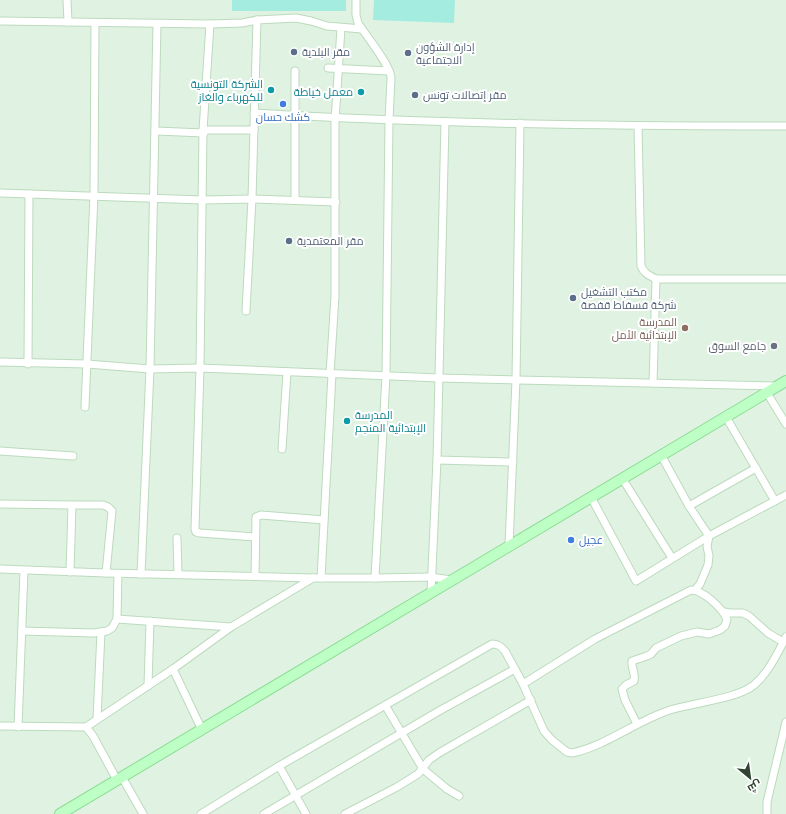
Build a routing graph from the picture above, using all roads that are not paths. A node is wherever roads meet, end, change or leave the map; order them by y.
1 (67, 0) edge
2 (356, 0) edge
3 (257, 20) junction
4 (0, 21) edge
5 (68, 22) junction
6 (95, 23) junction
7 (157, 24) junction
8 (210, 24) junction
9 (341, 28) junction
10 (362, 29) junction
11 (328, 68) dead end
12 (338, 68) junction
13 (295, 71) dead end
14 (389, 71) junction
15 (254, 114) junction
16 (294, 116) junction
17 (336, 117) junction
18 (388, 120) junction
19 (445, 122) junction
20 (520, 123) junction
21 (638, 126) junction
22 (786, 126) edge
23 (254, 130) junction
24 (156, 131) junction
25 (204, 132) junction
26 (0, 193) edge
27 (29, 194) junction
28 (94, 195) junction
29 (154, 199) junction
30 (252, 199) junction
31 (203, 200) junction
32 (295, 200) junction
33 (336, 202) junction
34 (656, 279) junction
35 (786, 279) edge
36 (246, 311) dead end
37 (0, 362) edge
38 (28, 364) junction
39 (87, 364) junction
40 (200, 368) junction
41 (150, 369) junction
42 (287, 372) junction
43 (331, 374) junction
44 (386, 376) junction
45 (439, 378) junction
46 (516, 380) junction
47 (653, 383) junction
48 (782, 384) edge
49 (767, 393) junction
50 (85, 408) dead end
51 (726, 417) junction
52 (786, 424) edge
53 (282, 449) dead end
54 (0, 451) edge
55 (661, 455) junction
56 (73, 456) dead end
57 (437, 460) junction
58 (513, 462) junction
59 (756, 468) junction
60 (622, 478) junction
61 (786, 495) edge
62 (591, 497) junction
63 (775, 501) junction
64 (0, 504) edge
65 (72, 505) junction
66 (689, 506) junction
67 (324, 520) junction
68 (710, 536) junction
69 (255, 537) junction
70 (177, 538) dead end
71 (509, 545) junction
72 (672, 558) junction
73 (0, 569) edge
74 (24, 571) junction
75 (70, 572) junction
76 (106, 574) junction
77 (118, 574) junction
78 (141, 574) junction
79 (178, 574) junction
80 (255, 576) junction
81 (431, 577) junction
82 (317, 578) junction
83 (375, 578) junction
84 (451, 580) junction
85 (695, 590) junction
86 (431, 592) junction
87 (724, 612) junction
88 (117, 619) junction
89 (150, 621) junction
90 (231, 627) junction
91 (22, 631) junction
92 (101, 632) junction
93 (785, 640) edge
94 (173, 669) junction
95 (515, 669) junction
96 (523, 684) junction
97 (148, 686) junction
98 (531, 700) junction
99 (385, 705) junction
100 (97, 719) junction
101 (786, 722) edge
102 (637, 724) junction
103 (0, 726) edge
104 (18, 727) junction
105 (86, 727) junction
106 (202, 730) junction
107 (402, 733) junction
108 (278, 766) junction
109 (423, 769) junction
110 (119, 779) junction
111 (296, 796) junction
112 (459, 796) dead end
113 (60, 814) edge
114 (143, 814) edge
115 (201, 814) edge
116 (264, 814) edge
117 (306, 814) edge
118 (345, 814) edge
119 (767, 814) edge

1 - 5 street
2 - 10 street
3 - 8 street
3 - 9 street
3 - 15 street
4 - 5 street
5 - 6 street
6 - 7 street
6 - 28 street
7 - 8 street
7 - 24 street
8 - 25 street
9 - 10 street
9 - 12 street
10 - 14 street
11 - 12 street
12 - 14 street
12 - 17 street
13 - 16 street
14 - 18 street
15 - 16 street
15 - 23 street
16 - 17 street
16 - 32 street
17 - 18 street
17 - 33 street
18 - 19 street
18 - 44 street
19 - 20 street
19 - 45 street
20 - 21 street
20 - 46 street
21 - 22 street
21 - 34 street
23 - 25 street
23 - 30 street
24 - 25 street
24 - 29 street
25 - 31 street
26 - 27 street
27 - 28 street
27 - 38 street
28 - 29 street
28 - 39 street
29 - 31 street
29 - 41 street
30 - 31 street
30 - 32 street
30 - 36 street
31 - 40 street
32 - 33 street
33 - 43 street
34 - 35 street
34 - 47 street
37 - 38 street
38 - 39 street
39 - 41 street
39 - 50 street
40 - 41 street
40 - 42 street
40 - 69 street
41 - 78 street
42 - 43 street
42 - 53 street
43 - 44 street
43 - 67 street
44 - 45 street
44 - 83 street
45 - 46 street
45 - 57 street
46 - 47 street
46 - 58 street
47 - 48 street
48 - 49 main road
49 - 51 main road
49 - 52 street
51 - 55 main road
51 - 59 street
54 - 56 street
55 - 60 main road
55 - 66 street
57 - 58 street
57 - 81 street
58 - 71 street
59 - 63 street
59 - 66 street
60 - 62 main road
60 - 72 street
61 - 63 street
62 - 71 main road
62 - 72 street
63 - 68 street
64 - 65 street
65 - 75 street
65 - 76 street
66 - 68 street
67 - 69 street
67 - 82 street
68 - 72 street
68 - 85 street
69 - 80 street
70 - 79 street
71 - 84 main road
73 - 74 street
74 - 75 street
74 - 91 street
75 - 76 street
76 - 77 street
77 - 78 street
77 - 88 street
78 - 79 street
79 - 80 street
80 - 82 street
81 - 83 street
81 - 84 street
81 - 86 street
82 - 83 street
82 - 90 street
84 - 86 main road
85 - 87 street
85 - 96 street
86 - 106 main road
87 - 93 street
87 - 102 street
88 - 89 street
88 - 92 street
89 - 90 street
89 - 97 street
90 - 94 street
91 - 92 street
91 - 104 street
92 - 100 street
93 - 102 street
94 - 97 street
94 - 106 street
95 - 96 street
95 - 99 street
95 - 107 street
96 - 98 street
97 - 100 street
98 - 102 street
98 - 109 street
99 - 107 street
99 - 108 street
100 - 105 street
101 - 119 street
103 - 104 street
104 - 105 street
105 - 110 street
106 - 110 main road
107 - 109 street
107 - 111 street
108 - 111 street
108 - 115 street
109 - 112 street
109 - 118 street
110 - 113 main road
110 - 114 street
111 - 116 street
111 - 117 street

